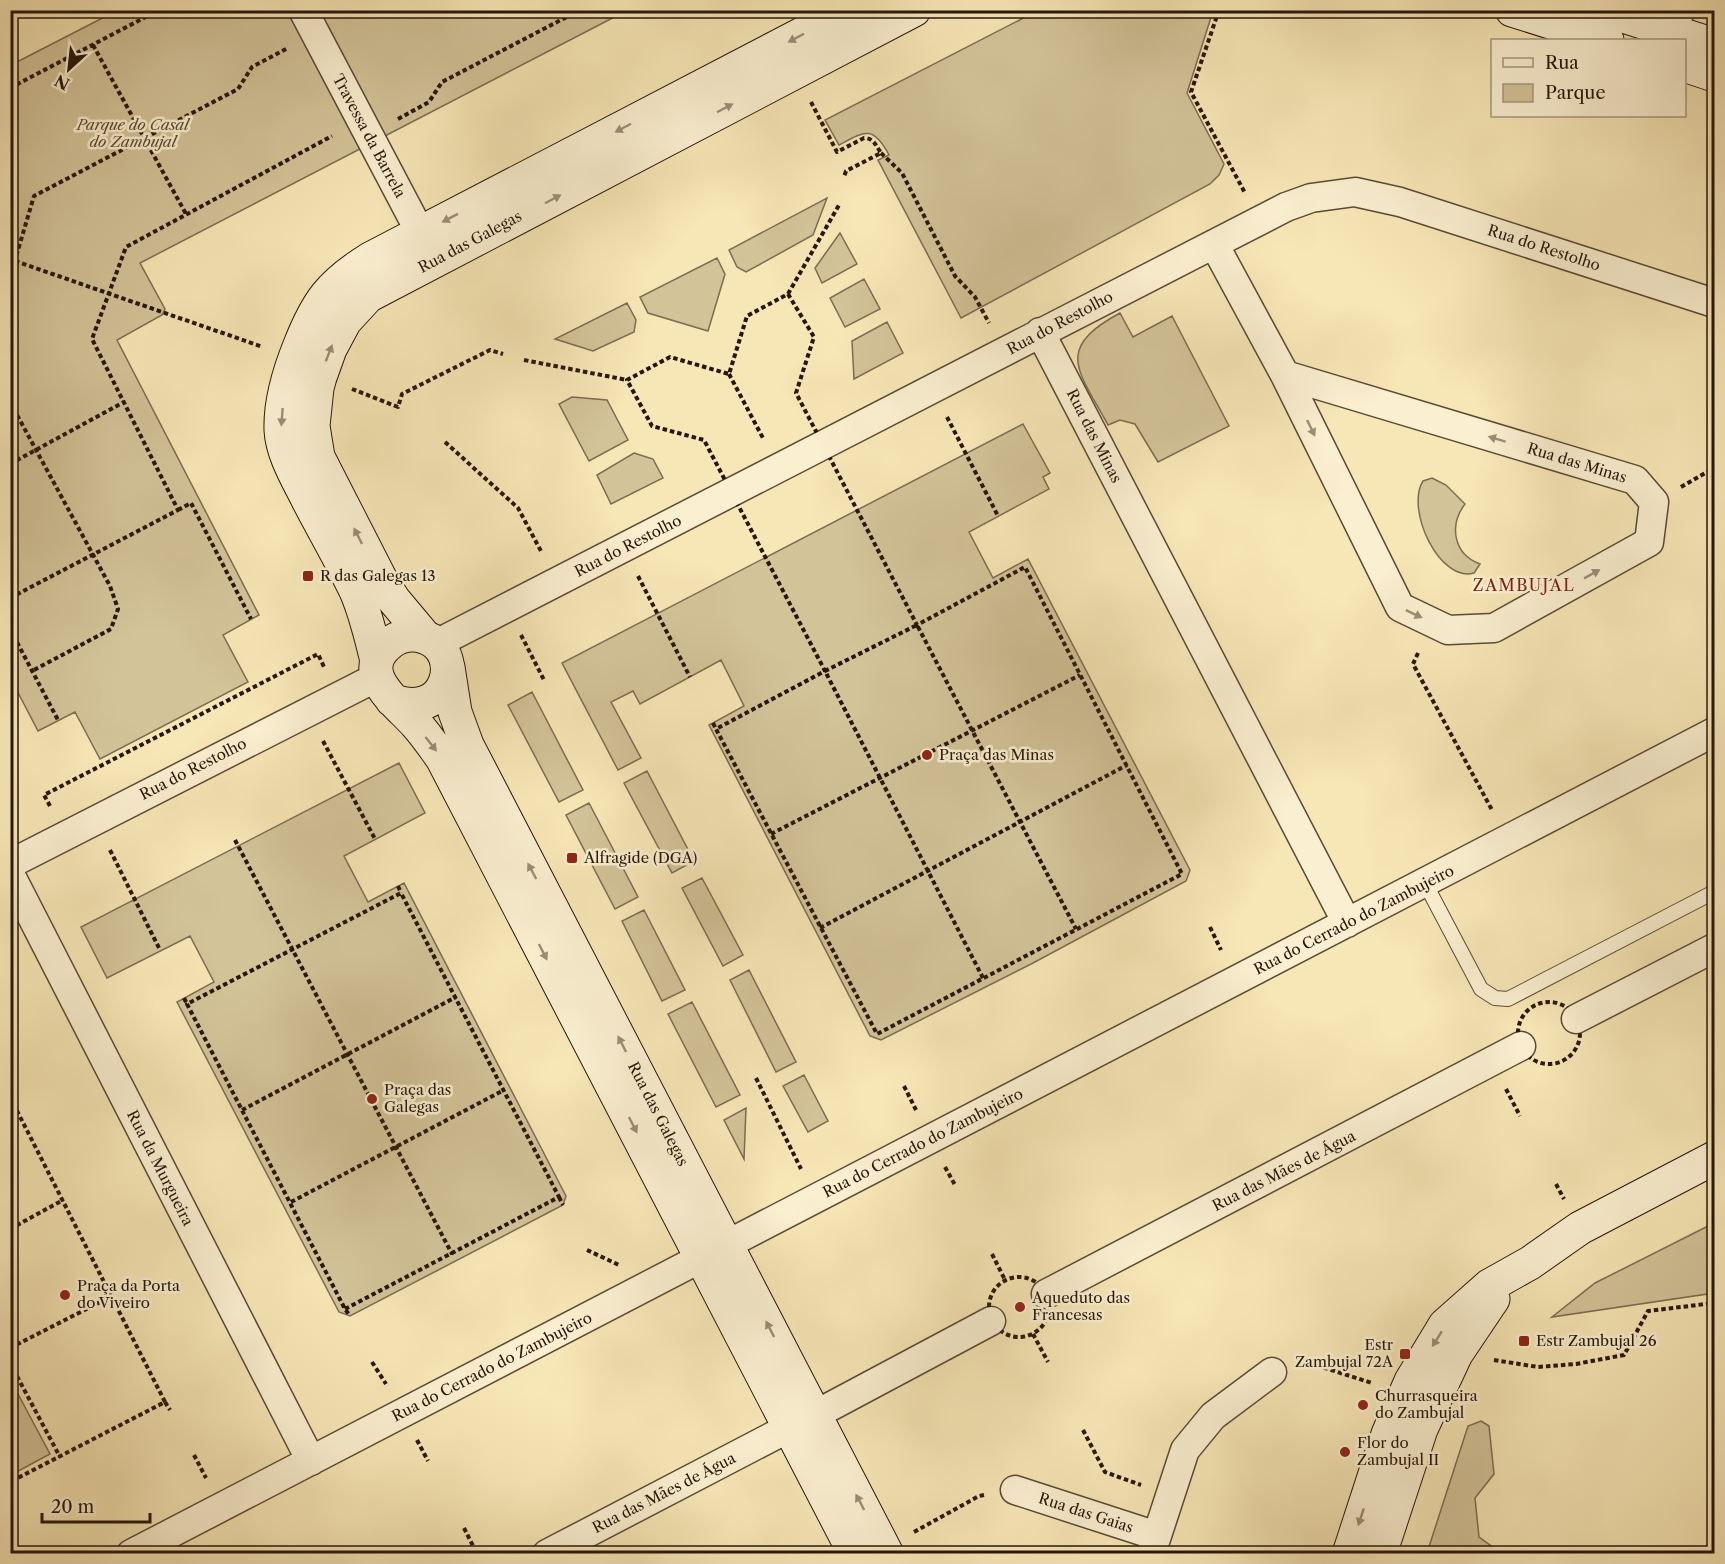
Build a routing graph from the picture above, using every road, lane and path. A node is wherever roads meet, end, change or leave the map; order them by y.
1 (159, 10) edge
2 (360, 10) edge
3 (580, 10) edge
4 (848, 10) edge
5 (915, 10) edge
6 (1219, 10) edge
7 (1512, 10) edge
8 (1605, 10) edge
9 (309, 22) edge
10 (1675, 28) edge
11 (1604, 39) edge
12 (93, 45) junction
13 (1714, 45) edge
14 (1686, 66) edge
15 (1714, 75) edge
16 (10, 88) edge
17 (361, 121) junction
18 (822, 124) dead end
19 (144, 138) junction
20 (881, 153) junction
21 (844, 177) dead end
22 (838, 205) dead end
23 (186, 214) junction
24 (1260, 221) junction
25 (10, 244) edge
26 (1214, 244) junction
27 (19, 247) junction
28 (428, 247) junction
29 (15, 261) junction
30 (10, 277) edge
31 (108, 292) junction
32 (788, 294) junction
33 (1714, 303) edge
34 (1040, 332) junction
35 (1005, 352) junction
36 (503, 354) dead end
37 (295, 358) junction
38 (524, 360) dead end
39 (729, 374) junction
40 (1285, 375) junction
41 (627, 380) junction
42 (345, 386) dead end
43 (932, 390) junction
44 (10, 402) edge
45 (124, 402) junction
46 (802, 405) dead end
47 (445, 442) dead end
48 (824, 445) junction
49 (36, 450) junction
50 (10, 464) edge
51 (1714, 468) edge
52 (779, 469) junction
53 (1677, 489) dead end
54 (732, 494) junction
55 (178, 510) junction
56 (998, 516) dead end
57 (536, 542) dead end
58 (624, 548) junction
59 (93, 556) junction
60 (1023, 562) dead end
61 (1025, 567) junction
62 (10, 598) edge
63 (507, 609) junction
64 (251, 619) dead end
65 (916, 625) junction
66 (10, 629) edge
67 (1420, 647) dead end
68 (436, 649) junction
69 (276, 667) dead end
70 (32, 670) junction
71 (825, 671) junction
72 (279, 674) junction
73 (328, 675) dead end
74 (1080, 675) junction
75 (690, 677) dead end
76 (382, 679) junction
77 (544, 680) dead end
78 (308, 711) junction
79 (58, 720) dead end
80 (713, 723) dead end
81 (716, 729) junction
82 (972, 731) junction
83 (1714, 732) edge
84 (1127, 765) junction
85 (83, 768) dead end
86 (86, 774) junction
87 (880, 778) junction
88 (55, 815) dead end
89 (94, 820) junction
90 (1019, 822) junction
91 (771, 834) junction
92 (235, 840) dead end
93 (375, 840) dead end
94 (1508, 840) junction
95 (10, 864) edge
96 (928, 871) junction
97 (10, 874) edge
98 (1182, 874) junction
99 (1186, 881) dead end
100 (1425, 883) junction
101 (398, 886) dead end
102 (1714, 892) edge
103 (401, 893) junction
104 (1347, 923) junction
105 (820, 928) junction
106 (1076, 929) junction
107 (1714, 948) edge
108 (293, 949) junction
109 (160, 950) dead end
110 (983, 978) junction
111 (456, 997) junction
112 (184, 998) dead end
113 (187, 1004) junction
114 (1576, 1019) dead end
115 (878, 1034) junction
116 (881, 1040) dead end
117 (1521, 1046) dead end
118 (348, 1054) junction
119 (756, 1078) dead end
120 (504, 1090) junction
121 (10, 1097) edge
122 (242, 1110) junction
123 (396, 1147) junction
124 (1714, 1158) edge
125 (560, 1197) junction
126 (816, 1199) junction
127 (63, 1200) junction
128 (291, 1202) junction
129 (563, 1205) dead end
130 (10, 1229) edge
131 (587, 1250) dead end
132 (714, 1252) junction
133 (452, 1254) junction
134 (992, 1254) dead end
135 (1530, 1263) junction
136 (628, 1269) dead end
137 (1005, 1280) dead end
138 (1046, 1294) dead end
139 (112, 1296) junction
140 (1714, 1303) edge
141 (345, 1309) junction
142 (350, 1316) dead end
143 (991, 1321) dead end
144 (1033, 1334) dead end
145 (10, 1347) edge
146 (1047, 1362) dead end
147 (10, 1363) edge
148 (1538, 1367) dead end
149 (1272, 1372) joint
150 (1405, 1394) junction
151 (165, 1402) junction
152 (170, 1410) dead end
153 (824, 1410) dead end
154 (1083, 1430) dead end
155 (781, 1432) dead end
156 (60, 1457) junction
157 (311, 1461) junction
158 (10, 1482) edge
159 (1015, 1490) joint
160 (1170, 1496) junction
161 (464, 1528) dead end
162 (1154, 1545) edge
163 (875, 1552) edge
164 (131, 1554) edge
165 (478, 1554) edge
166 (501, 1554) edge
167 (548, 1554) edge
168 (1349, 1554) edge
169 (1380, 1554) edge

1 - 12 path
2 - 9 path
3 - 17 path
4 -> 28 street, Rua das Galegas
28 -> 5 street, Rua das Galegas
6 - 24 path
7 - 11 street
8 - 10 street
9 - 17 street, Travessa da Barrela
9 - 19 path
10 - 13 street
12 - 16 path
12 - 19 path
14 - 15 street
17 - 23 path
17 - 28 street, Travessa da Barrela
18 - 20 path
19 - 23 path
19 - 27 path
20 - 21 path
20 - 35 path
22 - 32 path
23 - 31 path
24 - 26 street, Rua do Restolho
24 - 33 street, Rua do Restolho
25 - 27 path
26 - 34 street, Rua do Restolho
26 - 40 street, Rua das Minas
27 - 29 path
28 - 37 street, Rua das Galegas
68 -> 28 street, Rua das Galegas
29 - 30 path
29 - 31 path
31 - 37 path
31 - 45 path
32 - 39 path
32 - 46 path
34 - 35 street, Rua do Restolho
34 - 104 street, Rua das Minas
35 - 43 street, Rua do Restolho
36 - 42 path
37 -> 76 street, Rua das Galegas
38 - 41 path
39 - 41 path
39 - 52 path
40 -> 40 street, Rua das Minas
41 - 54 path
43 - 48 street, Rua do Restolho
43 - 56 path
44 - 49 path
45 - 49 path
45 - 55 path
47 - 57 path
48 - 52 street, Rua do Restolho
48 - 65 path
49 - 50 path
49 - 59 path
51 - 53 path
52 - 54 street, Rua do Restolho
54 - 58 street, Rua do Restolho
54 - 71 path
55 - 59 path
55 - 64 path
58 - 63 street, Rua do Restolho
58 - 75 path
59 - 62 path
59 - 70 path
60 - 61 path
61 - 65 path
61 - 74 path
63 - 68 street, Rua do Restolho
63 - 77 path
65 - 71 path
65 - 82 path
66 - 70 path
67 - 94 path
68 - 76 street
68 - 76 street
132 -> 68 street, Rua das Galegas
69 - 72 path
70 - 79 path
71 - 81 path
71 - 87 path
72 - 73 path
72 - 86 path
74 - 82 path
74 - 84 path
76 - 78 street, Rua do Restolho
76 -> 132 street, Rua das Galegas
78 - 89 street, Rua do Restolho
78 - 93 path
80 - 81 path
81 - 91 path
82 - 87 path
82 - 90 path
83 - 94 street, Rua do Cerrado do Zambujeiro
84 - 90 path
84 - 98 path
85 - 86 path
86 - 88 path
87 - 91 path
87 - 96 path
89 - 95 street, Rua do Restolho
89 - 109 path
90 - 96 path
90 - 106 path
91 - 105 path
92 - 108 path
94 - 100 street, Rua do Cerrado do Zambujeiro
96 - 105 path
96 - 110 path
97 - 157 street, Rua da Murgueira
98 - 99 path
98 - 106 path
100 - 102 lane
100 - 104 street, Rua do Cerrado do Zambujeiro
101 - 103 path
103 - 108 path
103 - 111 path
104 - 126 street, Rua do Cerrado do Zambujeiro
105 - 115 path
106 - 110 path
107 - 114 street
108 - 113 path
108 - 118 path
110 - 115 path
111 - 118 path
111 - 120 path
112 - 113 path
113 - 122 path
115 - 116 path
117 - 138 street, Rua das Mães de Água
118 - 122 path
118 - 123 path
119 - 126 path
120 - 123 path
120 - 125 path
121 - 127 path
122 - 128 path
123 - 128 path
123 - 133 path
124 - 135 street
125 - 129 path
125 - 133 path
126 - 132 street, Rua do Cerrado do Zambujeiro
127 - 130 path
127 - 139 path
128 - 141 path
131 - 136 path
132 - 157 street, Rua do Cerrado do Zambujeiro
132 - 163 street, Rua das Galegas
133 - 141 path
134 - 137 path
135 -> 150 street
135 - 169 street
139 - 145 path
139 - 151 path
140 - 148 path
141 - 142 path
143 - 153 street
144 - 146 path
147 - 156 path
149 - 150 path
149 - 160 street
150 -> 168 street
151 - 152 path
151 - 156 path
154 - 160 path
155 - 167 street, Rua das Mães de Água
156 - 158 path
157 - 164 street, Rua do Cerrado do Zambujeiro
159 - 162 street, Rua das Gaias
159 - 163 path
160 - 162 street
161 - 165 path
165 - 166 path

